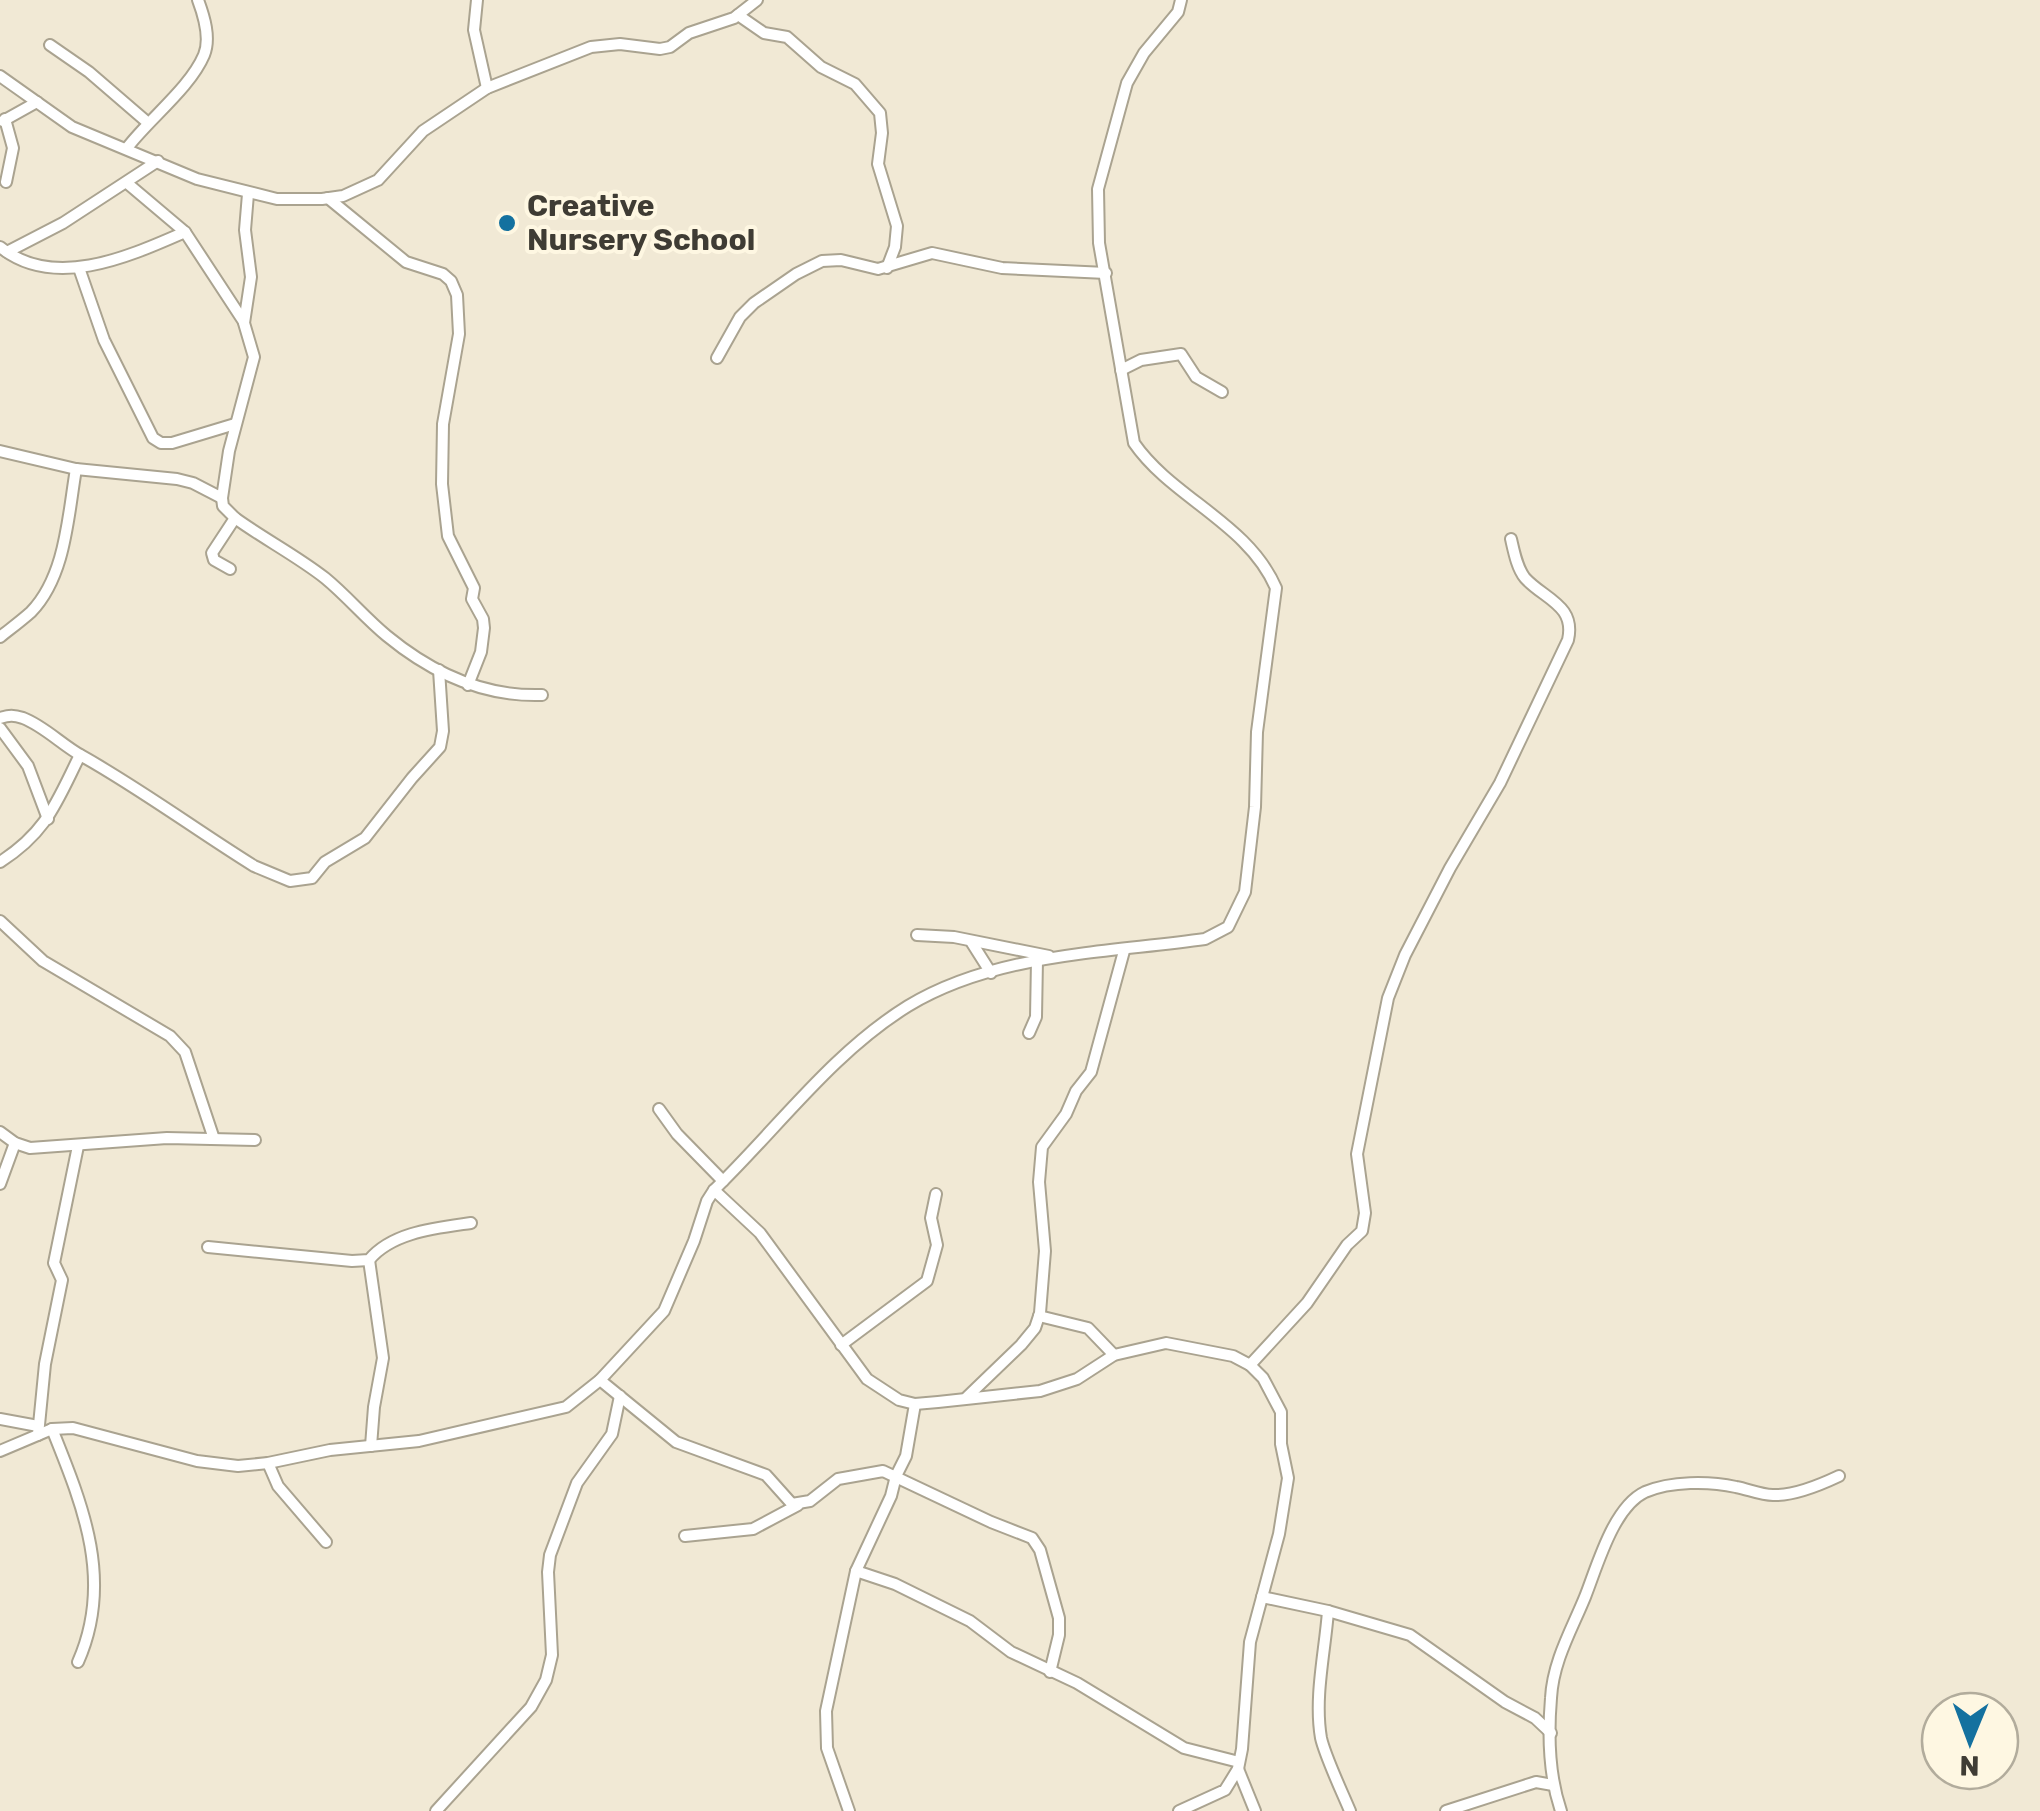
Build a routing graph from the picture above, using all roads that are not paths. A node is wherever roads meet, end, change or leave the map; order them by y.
1 (198, 0) edge
2 (476, 0) edge
3 (757, 0) edge
4 (1181, 0) edge
5 (738, 15) junction
6 (50, 45) dead end
7 (0, 76) edge
8 (487, 88) junction
9 (38, 102) junction
10 (3, 122) edge
11 (146, 122) junction
12 (126, 148) junction
13 (158, 161) junction
14 (6, 182) dead end
15 (127, 184) junction
16 (248, 194) junction
17 (328, 198) junction
18 (185, 232) junction
19 (4, 250) edge
20 (79, 268) junction
21 (887, 268) junction
22 (1106, 273) junction
23 (244, 323) junction
24 (717, 358) dead end
25 (1121, 370) junction
26 (1222, 392) dead end
27 (235, 424) junction
28 (0, 451) edge
29 (76, 469) junction
30 (222, 498) junction
31 (235, 518) junction
32 (1510, 539) dead end
33 (230, 569) dead end
34 (0, 638) edge
35 (439, 670) junction
36 (468, 685) junction
37 (542, 695) dead end
38 (0, 718) edge
39 (0, 728) edge
40 (80, 755) junction
41 (48, 819) junction
42 (0, 862) edge
43 (0, 921) edge
44 (917, 935) dead end
45 (972, 943) junction
46 (1124, 950) junction
47 (1055, 957) junction
48 (1038, 960) junction
49 (991, 973) junction
50 (1029, 1033) dead end
51 (659, 1109) dead end
52 (0, 1132) edge
53 (214, 1139) junction
54 (255, 1140) dead end
55 (15, 1143) junction
56 (78, 1146) junction
57 (724, 1181) junction
58 (0, 1184) edge
59 (714, 1190) junction
60 (936, 1194) dead end
61 (470, 1223) dead end
62 (208, 1247) dead end
63 (369, 1260) junction
64 (1039, 1316) junction
65 (841, 1345) junction
66 (1114, 1355) junction
67 (1250, 1365) junction
68 (600, 1380) junction
69 (620, 1396) junction
70 (966, 1398) junction
71 (915, 1404) junction
72 (0, 1419) edge
73 (52, 1429) junction
74 (38, 1430) junction
75 (371, 1446) junction
76 (0, 1451) edge
77 (268, 1464) junction
78 (896, 1476) junction
79 (1839, 1476) dead end
80 (798, 1505) junction
81 (685, 1536) dead end
82 (326, 1542) dead end
83 (856, 1571) junction
84 (1262, 1597) junction
85 (1328, 1611) junction
86 (78, 1662) dead end
87 (1050, 1672) junction
88 (1551, 1733) junction
89 (1239, 1766) junction
90 (1553, 1785) junction
91 (436, 1811) edge
92 (849, 1811) edge
93 (1179, 1811) edge
94 (1255, 1811) edge
95 (1350, 1811) edge
96 (1446, 1811) edge
97 (1561, 1811) edge

1 - 11 street
2 - 8 street
3 - 5 street
4 - 22 street
5 - 8 street
5 - 21 street
6 - 11 street
7 - 9 street
8 - 17 street
9 - 10 street
9 - 12 street
10 - 14 street
11 - 12 street
12 - 13 street
13 - 15 street
13 - 16 street
15 - 18 street
15 - 19 street
16 - 17 street
16 - 23 street
17 - 36 street
18 - 20 street
18 - 23 street
19 - 20 street
20 - 27 street
21 - 22 street
21 - 24 street
22 - 25 street
23 - 27 street
25 - 26 street
25 - 46 street
27 - 30 street
28 - 29 street
29 - 30 street
29 - 34 street
30 - 31 street
31 - 33 street
31 - 35 street
32 - 67 street
35 - 36 street
35 - 40 street
36 - 37 street
38 - 40 street
39 - 41 street
40 - 41 street
41 - 42 street
43 - 53 street
44 - 45 street
45 - 47 street
45 - 49 street
46 - 47 street
46 - 64 street
47 - 48 street
48 - 49 street
48 - 50 street
49 - 57 street
51 - 57 street
52 - 55 street
53 - 54 street
53 - 56 street
55 - 56 street
55 - 58 street
56 - 74 street
57 - 59 street
59 - 65 street
59 - 68 street
60 - 65 street
61 - 63 street
62 - 63 street
63 - 75 street
64 - 66 street
64 - 70 street
65 - 71 street
66 - 67 street
66 - 70 street
67 - 84 street
68 - 69 street
68 - 75 street
69 - 80 street
69 - 91 street
70 - 71 street
71 - 78 street
72 - 74 street
73 - 74 street
73 - 77 street
73 - 86 street
74 - 76 street
75 - 77 street
77 - 82 street
78 - 80 street
78 - 83 street
78 - 87 street
79 - 88 street
80 - 81 street
83 - 87 street
83 - 92 street
84 - 85 street
84 - 89 street
85 - 88 street
85 - 95 street
87 - 89 street
88 - 90 street
89 - 93 street
89 - 94 street
90 - 96 street
90 - 97 street

